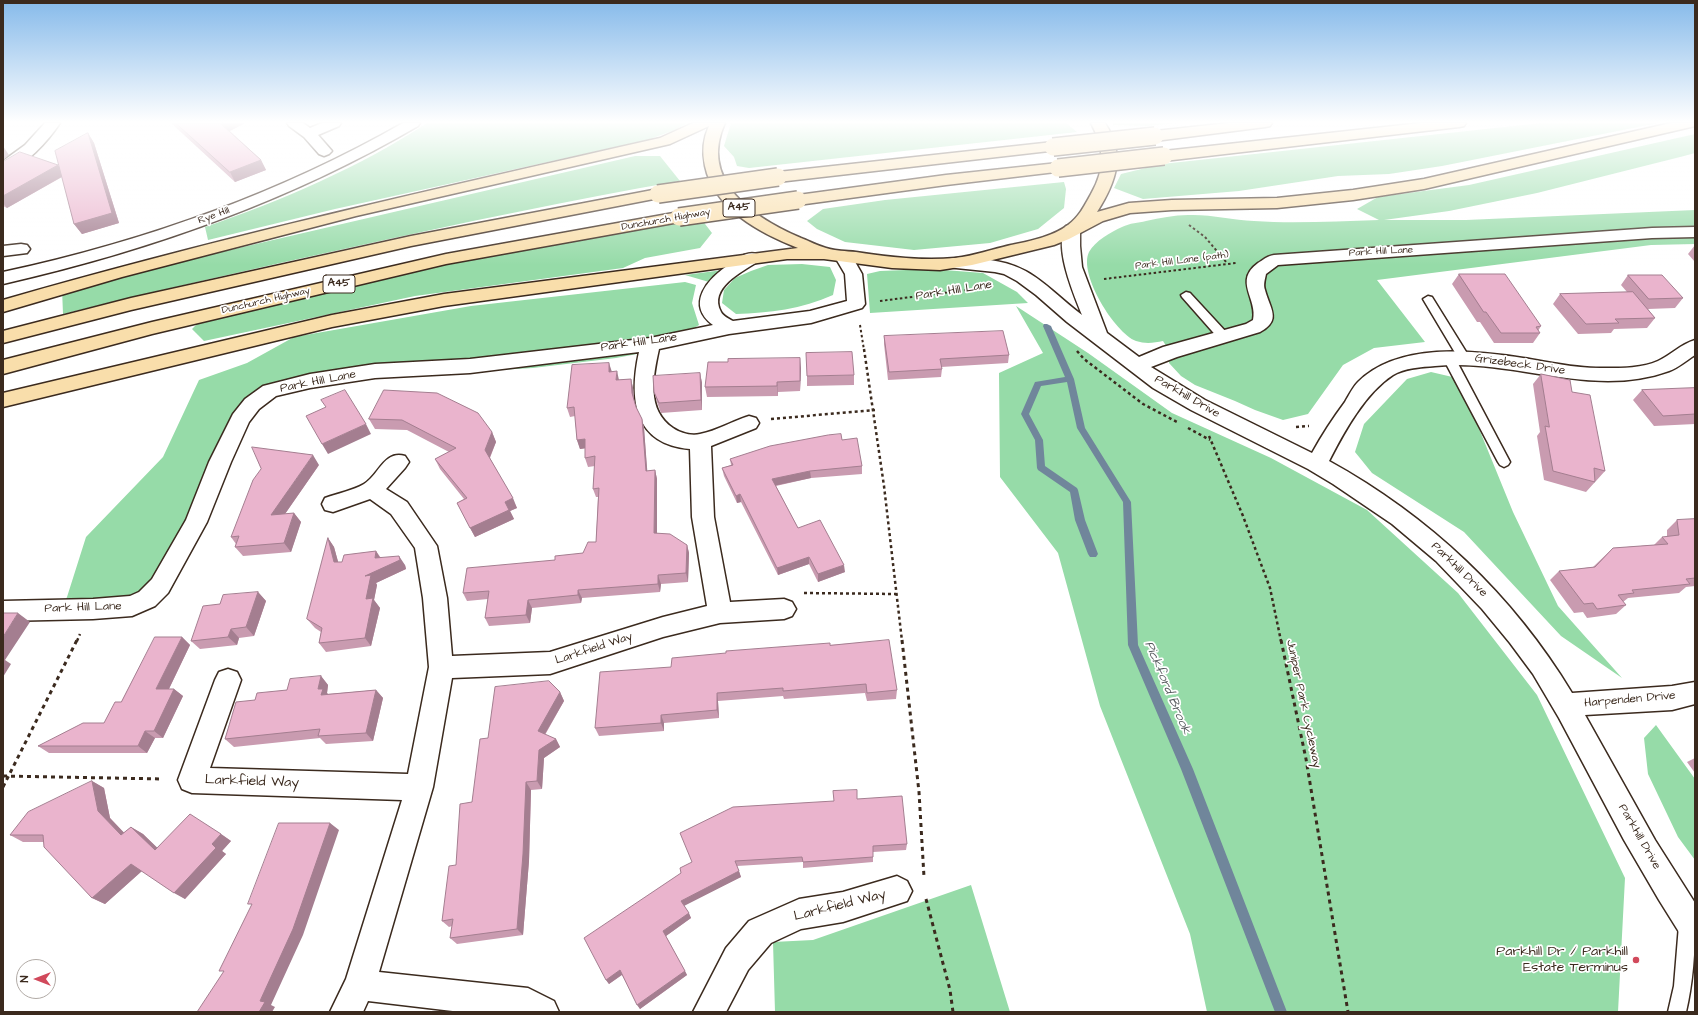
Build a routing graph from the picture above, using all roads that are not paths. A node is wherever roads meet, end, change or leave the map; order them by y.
1 (325, 170) edge
2 (534, 170) edge
3 (713, 170) edge
4 (839, 170) edge
5 (1036, 170) edge
6 (1109, 170) edge
7 (1483, 170) edge
8 (1074, 229) junction
9 (1695, 232) edge
10 (21, 249) dead end
11 (3, 251) edge
12 (836, 255) junction
13 (751, 258) junction
14 (956, 263) junction
15 (3, 278) edge
16 (1186, 296) dead end
17 (1428, 299) dead end
18 (3, 306) edge
19 (729, 328) junction
20 (1100, 336) junction
21 (1223, 336) junction
22 (3, 337) edge
23 (650, 344) junction
24 (1695, 346) edge
25 (1457, 358) junction
26 (3, 366) edge
27 (1136, 366) junction
28 (3, 400) edge
29 (749, 423) road end
30 (700, 442) junction
31 (398, 462) dead end
32 (1504, 462) dead end
33 (1316, 465) junction
34 (372, 490) junction
35 (333, 504) dead end
36 (784, 609) road end
37 (3, 611) edge
38 (720, 612) junction
39 (441, 667) junction
40 (228, 680) dead end
41 (1695, 693) edge
42 (1566, 705) junction
43 (419, 787) junction
44 (911, 890) road end
45 (1692, 924) edge
46 (360, 985) junction
47 (346, 1012) edge
48 (543, 1012) edge
49 (709, 1012) edge
50 (1676, 1012) edge

1 - 15 street, Rye Hill
2 - 18 highway
3 - 12 highway
4 - 22 highway, A45, bridge
5 - 26 highway, Dunchurch Highway / A45, bridge
6 - 8 highway
7 - 8 highway
8 - 14 highway
8 - 20 street, Parkhill Drive
9 - 21 street, Park Hill Lane
10 - 11 street
12 - 13 highway
12 - 14 highway
12 - 19 street, Park Hill Lane
13 - 19 street
13 - 28 highway
14 - 20 street, Parkhill Drive
16 - 21 lane
17 - 25 lane
19 - 23 street, Park Hill Lane
20 - 27 street, Parkhill Drive
21 - 27 street
23 - 30 street
23 - 37 street, Park Hill Lane
24 - 25 street, Grizebeck Drive
25 - 32 lane
25 - 33 street, Grizebeck Drive
27 - 33 street, Parkhill Drive
29 - 30 street
30 - 38 street
31 - 34 street
33 - 42 street, Parkhill Drive
34 - 35 street
34 - 39 street
36 - 38 street, Larkfield Way
38 - 39 street, Larkfield Way
39 - 43 street
40 - 43 street, Larkfield Way
41 - 42 street, Harpenden Drive
42 - 45 street, Parkhill Drive
43 - 46 street
44 - 49 street, Larkfield Way
45 - 50 lane
46 - 47 street
46 - 48 street

